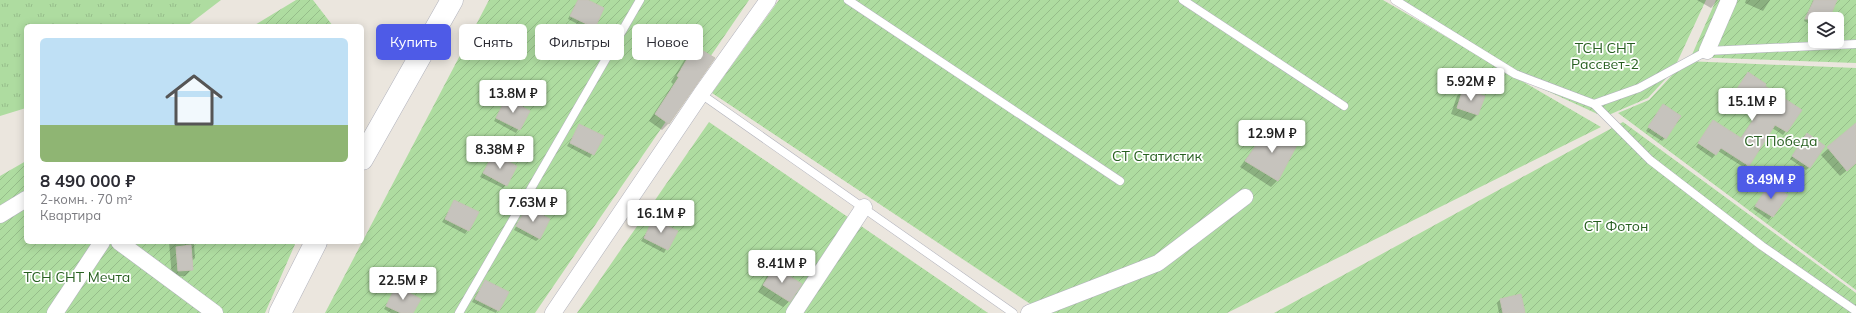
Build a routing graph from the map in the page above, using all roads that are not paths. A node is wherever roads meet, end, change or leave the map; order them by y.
1 (452, 0) edge
2 (640, 0) edge
3 (768, 0) edge
4 (848, 0) edge
5 (1183, 0) edge
6 (1395, 0) edge
7 (1730, 0) edge
8 (1856, 44) edge
9 (1707, 51) junction
10 (701, 94) junction
11 (1594, 104) junction
12 (1344, 106) dead end
13 (364, 155) edge
14 (1120, 181) dead end
15 (1245, 197) dead end
16 (24, 200) edge
17 (864, 207) junction
18 (0, 215) edge
19 (101, 244) edge
20 (122, 244) edge
21 (315, 244) edge
22 (1856, 311) edge
23 (55, 313) edge
24 (215, 313) edge
25 (280, 313) edge
26 (459, 313) edge
27 (553, 313) edge
28 (794, 313) edge
29 (1013, 313) edge
30 (1030, 313) edge

1 - 13 main road
2 - 26 lane
3 - 10 street
4 - 14 lane
5 - 12 lane
6 - 11 lane
7 - 9 street
8 - 9 lane
9 - 11 lane
10 - 17 lane
10 - 27 street
11 - 22 lane
15 - 30 street
16 - 18 street
17 - 28 street
17 - 29 lane
19 - 23 street
20 - 24 street
21 - 25 main road

